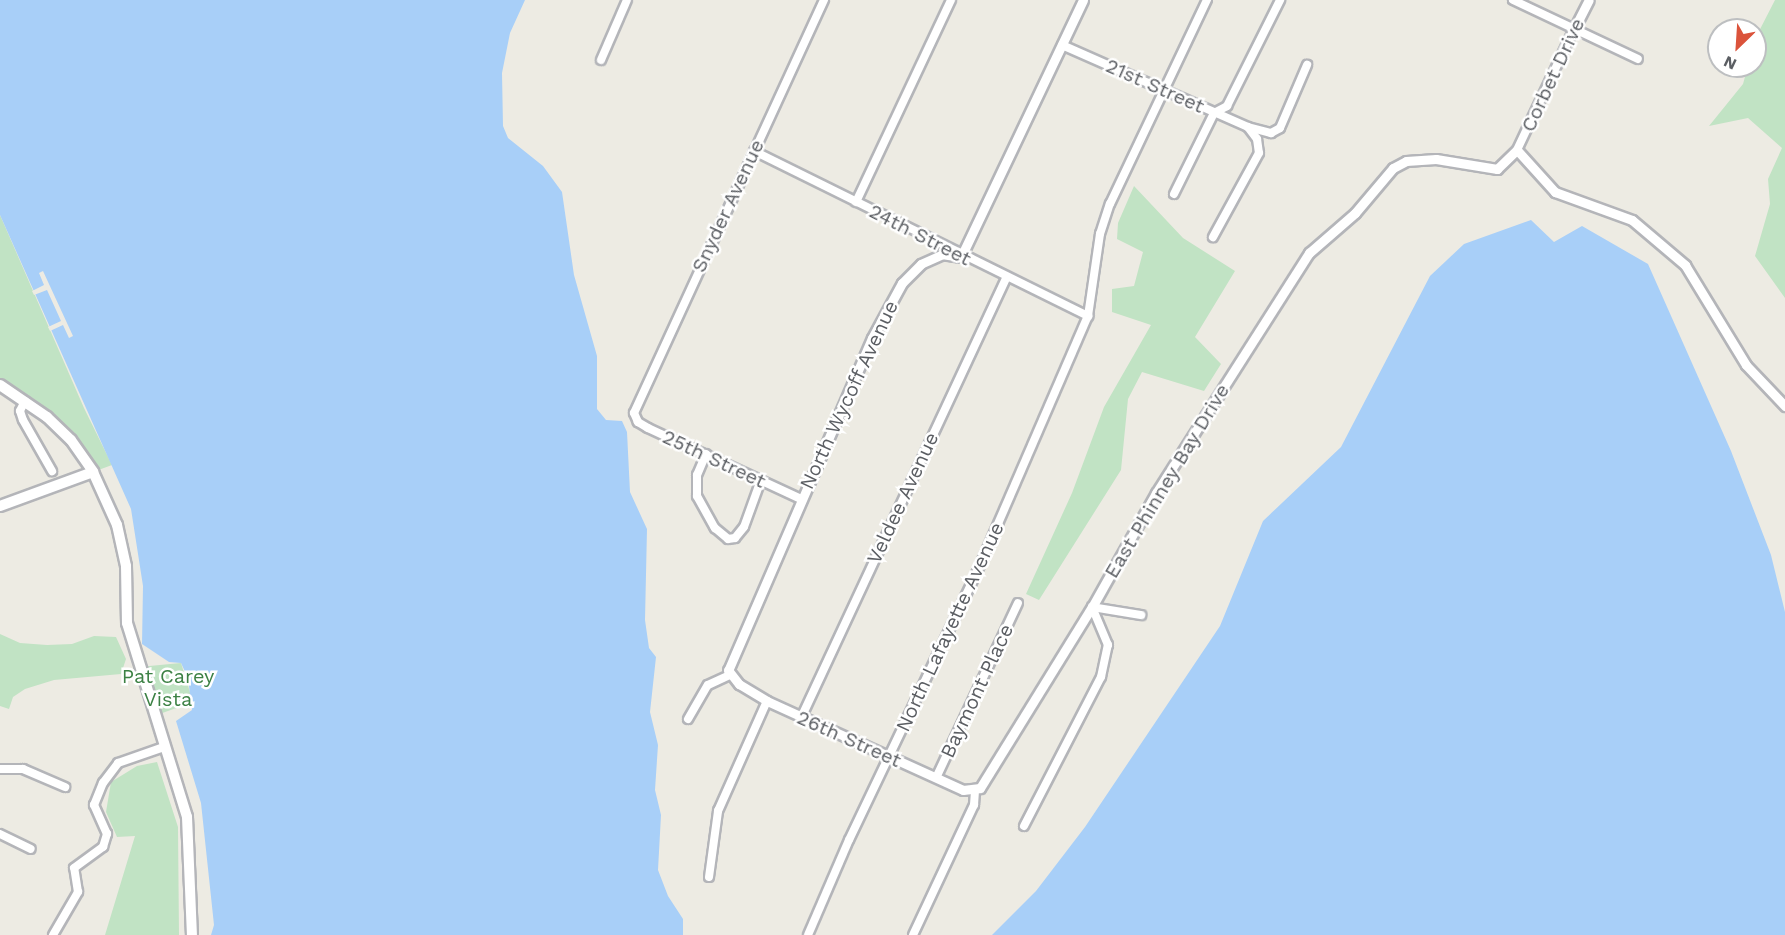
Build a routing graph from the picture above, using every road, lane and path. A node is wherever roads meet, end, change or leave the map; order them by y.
1 (627, 0) edge
2 (824, 0) edge
3 (951, 0) edge
4 (1083, 0) edge
5 (1207, 0) edge
6 (1280, 0) edge
7 (1513, 0) edge
8 (1589, 0) edge
9 (1575, 27) junction
10 (1062, 45) junction
11 (1638, 59) dead end
12 (601, 60) dead end
13 (1307, 65) dead end
14 (1166, 90) junction
15 (1214, 113) junction
16 (1248, 127) junction
17 (1517, 150) junction
18 (754, 151) junction
19 (1174, 194) dead end
20 (856, 202) junction
21 (1213, 237) dead end
22 (961, 256) junction
23 (1006, 279) junction
24 (1088, 316) junction
25 (0, 385) edge
26 (25, 401) junction
27 (1785, 406) edge
28 (634, 413) joint
29 (706, 454) junction
30 (52, 471) dead end
31 (93, 472) junction
32 (761, 480) junction
33 (801, 499) junction
34 (0, 506) edge
35 (1018, 603) dead end
36 (1092, 607) junction
37 (1141, 615) dead end
38 (729, 675) junction
39 (767, 701) junction
40 (801, 718) junction
41 (688, 719) dead end
42 (164, 747) junction
43 (888, 757) junction
44 (0, 768) edge
45 (936, 778) junction
46 (65, 787) dead end
47 (975, 790) junction
48 (1024, 826) dead end
49 (0, 834) edge
50 (31, 849) dead end
51 (709, 877) dead end
52 (53, 935) edge
53 (192, 935) edge
54 (808, 935) edge
55 (913, 935) edge

1 - 12 street
2 - 18 street, Snyder Avenue
3 - 20 street
4 - 10 street
5 - 14 street, North Lafayette Avenue
6 - 15 street
7 - 9 street
8 - 9 street, Corbet Drive
9 - 11 street
9 - 17 street, Corbet Drive
10 - 14 street, 21st Street
10 - 22 street
13 - 16 street, 21st Street
14 - 15 street, 21st Street
14 - 24 street, North Lafayette Avenue
15 - 16 street, 21st Street
15 - 19 street
16 - 21 street
17 - 27 street
17 - 36 street, East Phinney Bay Drive
18 - 20 street, 24th Street
18 - 28 street, Snyder Avenue
20 - 22 street, 24th Street
22 - 23 street, 24th Street
22 - 33 street, North Wycoff Avenue
23 - 24 street, 24th Street
23 - 40 street, Veldee Avenue
24 - 43 street, North Lafayette Avenue
25 - 26 main road
26 - 30 street
26 - 31 main road
28 - 29 street, 25th Street
29 - 32 street, 25th Street
29 - 32 street
31 - 34 main road
31 - 42 main road
32 - 33 street, 25th Street
33 - 38 street, North Wycoff Avenue
35 - 45 street, Baymont Place
36 - 37 street
36 - 47 street, East Phinney Bay Drive
36 - 48 street
38 - 39 street, 26th Street
38 - 41 street
39 - 40 street, 26th Street
39 - 51 street
40 - 43 street, 26th Street
42 - 52 street
42 - 53 main road
43 - 45 street, 26th Street
43 - 54 street, North Lafayette Avenue
44 - 46 street
45 - 47 street, 26th Street
47 - 55 street, East Phinney Bay Drive
49 - 50 street

